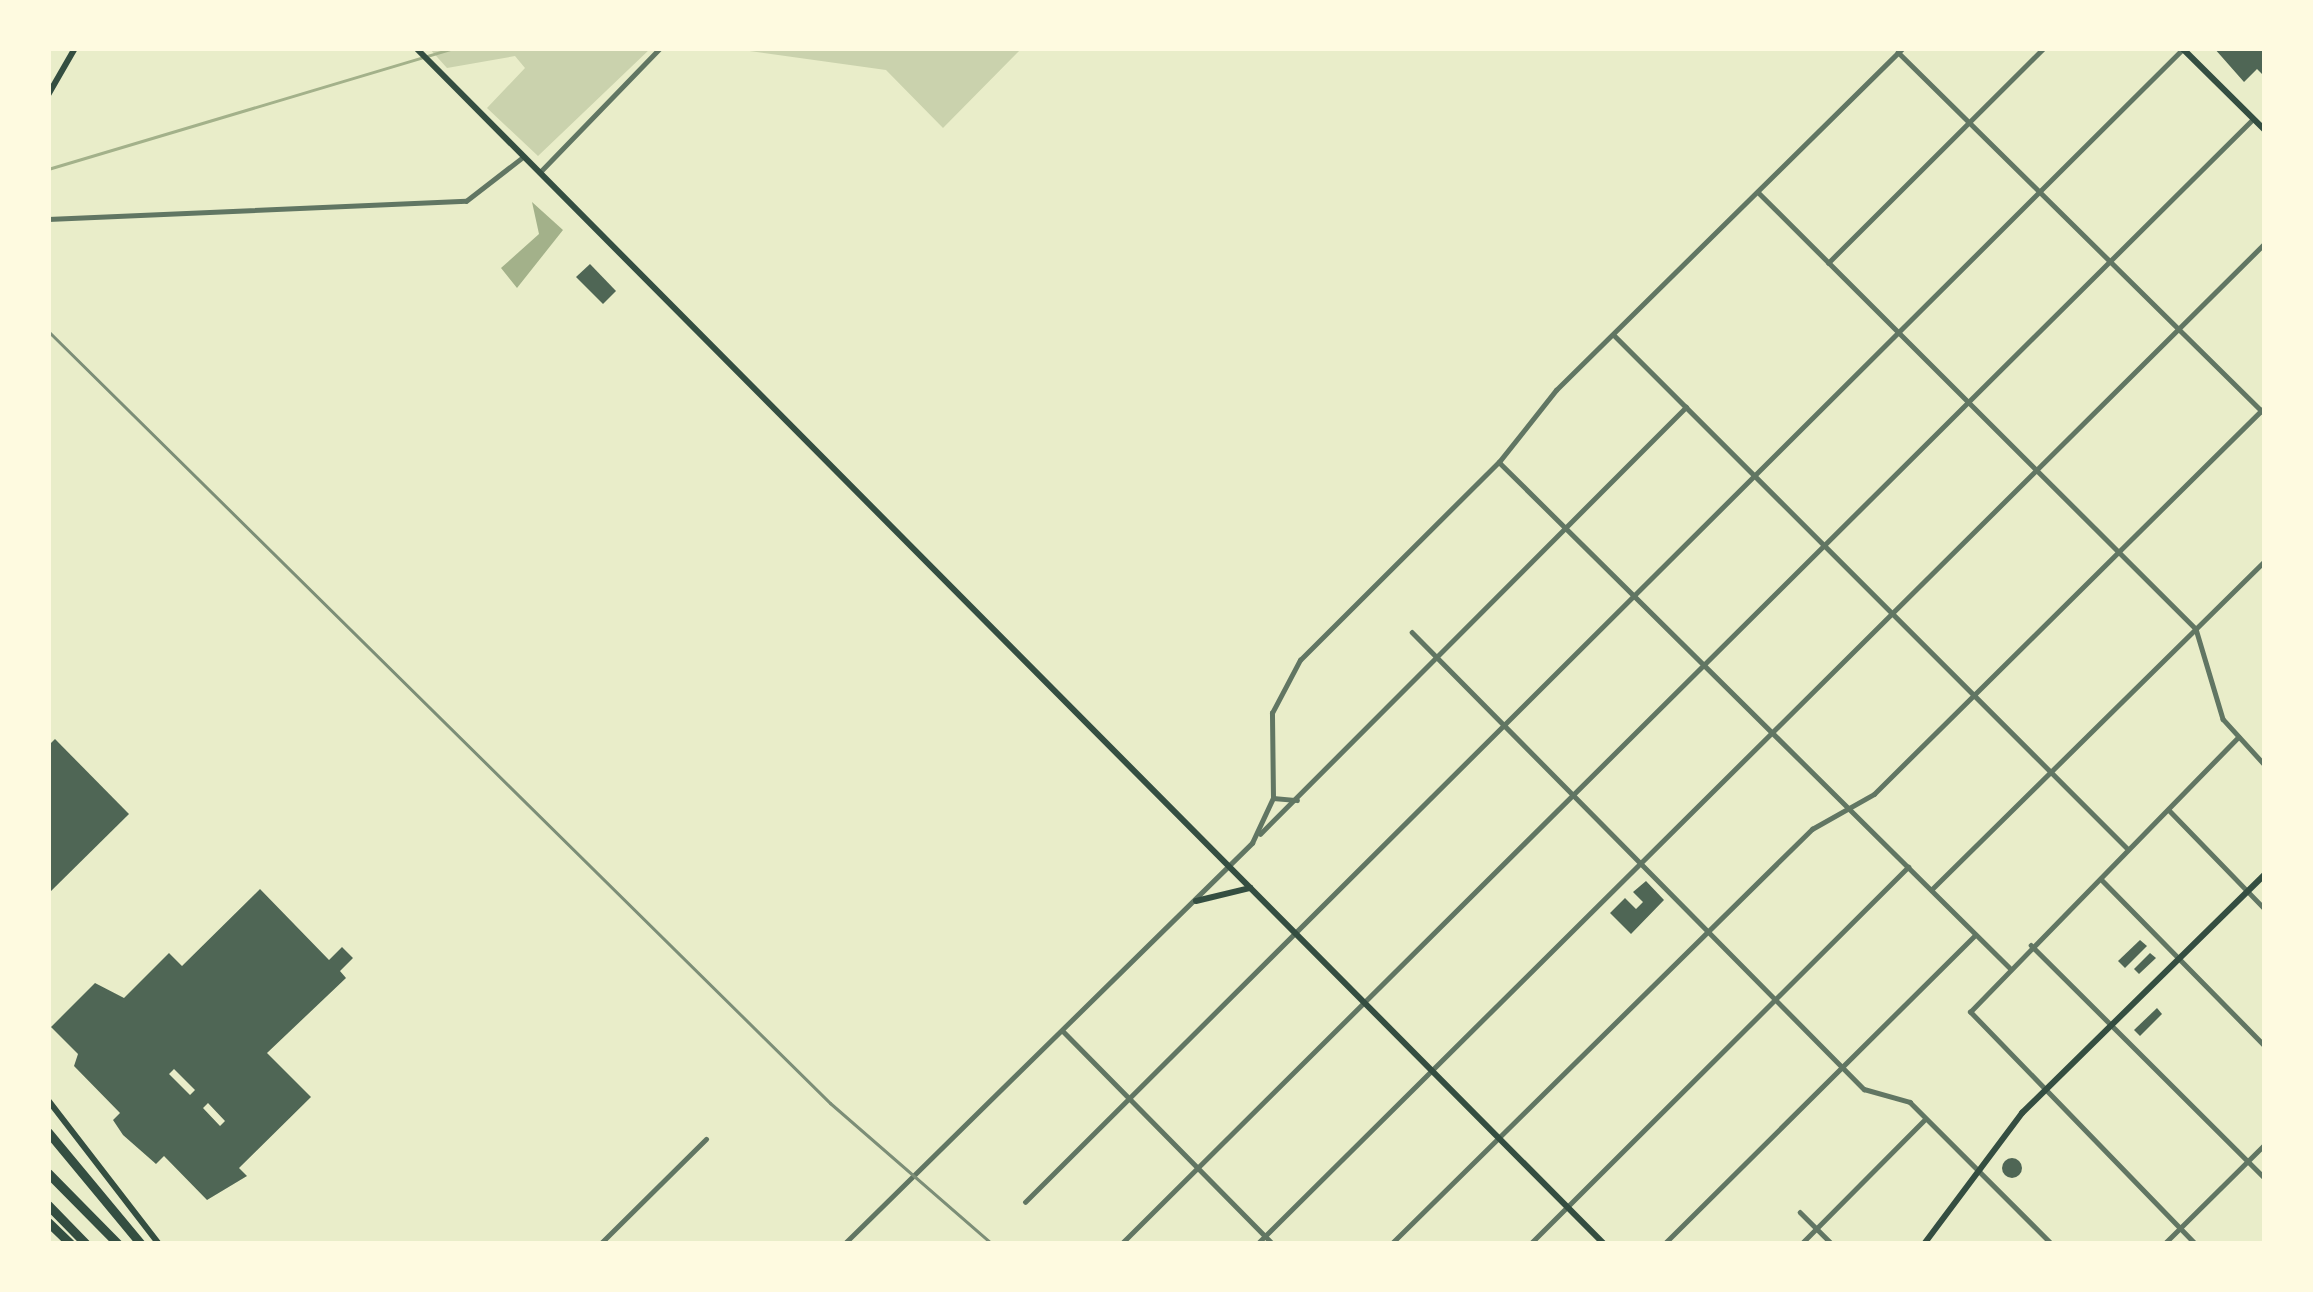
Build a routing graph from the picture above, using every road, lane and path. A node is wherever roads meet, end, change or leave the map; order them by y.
1 (75, 48) edge
2 (660, 48) edge
3 (2044, 48) edge
4 (2183, 48) edge
5 (1900, 50) edge
6 (420, 51) edge
7 (48, 95) edge
8 (2253, 118) junction
9 (1969, 122) junction
10 (2265, 130) edge
11 (524, 156) junction
12 (540, 172) junction
13 (1757, 191) junction
14 (2040, 192) junction
15 (48, 219) edge
16 (2265, 244) edge
17 (2110, 261) junction
18 (1828, 262) junction
19 (2179, 329) junction
20 (1899, 333) junction
21 (1613, 334) junction
22 (1968, 402) junction
23 (1686, 407) junction
24 (2264, 411) edge
25 (1499, 462) junction
26 (2037, 470) junction
27 (1755, 476) junction
28 (1565, 527) junction
29 (1824, 545) junction
30 (2119, 552) junction
31 (2265, 561) edge
32 (1634, 596) junction
33 (1892, 614) junction
34 (2196, 629) junction
35 (1412, 632) dead end
36 (1441, 661) junction
37 (1704, 664) junction
38 (1974, 695) junction
39 (1506, 726) junction
40 (1772, 733) junction
41 (2238, 737) junction
42 (2265, 765) edge
43 (2051, 772) junction
44 (1573, 795) junction
45 (1273, 798) junction
46 (1297, 800) junction
47 (1849, 808) junction
48 (2167, 808) junction
49 (1259, 834) junction
50 (2127, 848) junction
51 (1641, 863) junction
52 (1231, 867) junction
53 (1908, 867) junction
54 (2265, 874) edge
55 (2099, 877) junction
56 (1251, 888) junction
57 (1931, 890) junction
58 (2247, 891) junction
59 (1196, 901) junction
60 (2265, 909) edge
61 (1709, 932) junction
62 (1297, 934) junction
63 (1976, 934) junction
64 (2031, 945) junction
65 (2179, 958) junction
66 (2009, 967) junction
67 (1775, 999) junction
68 (1364, 1002) junction
69 (2110, 1025) junction
70 (1064, 1031) junction
71 (2265, 1046) edge
72 (1842, 1067) junction
73 (1432, 1070) junction
74 (2042, 1093) junction
75 (1130, 1099) junction
76 (48, 1100) edge
77 (1926, 1119) junction
78 (48, 1129) edge
79 (1499, 1138) junction
80 (706, 1139) dead end
81 (2265, 1144) edge
82 (2248, 1161) junction
83 (1197, 1168) junction
84 (1977, 1169) junction
85 (48, 1173) edge
86 (2265, 1178) edge
87 (1025, 1202) dead end
88 (48, 1205) edge
89 (1567, 1207) junction
90 (1800, 1212) dead end
91 (48, 1222) edge
92 (1817, 1228) junction
93 (2180, 1228) junction
94 (1265, 1236) junction
95 (71, 1244) edge
96 (86, 1244) edge
97 (118, 1244) edge
98 (141, 1244) edge
99 (159, 1244) edge
100 (600, 1244) edge
101 (844, 1244) edge
102 (1121, 1244) edge
103 (1257, 1244) edge
104 (1273, 1244) edge
105 (1391, 1244) edge
106 (1530, 1244) edge
107 (1604, 1244) edge
108 (1664, 1244) edge
109 (1801, 1244) edge
110 (1832, 1244) edge
111 (1924, 1244) edge
112 (2052, 1244) edge
113 (2164, 1244) edge
114 (2195, 1244) edge

1 - 7 main road
2 - 12 street
3 - 9 street
4 - 8 main road
4 - 14 street
5 - 9 street
5 - 13 street
6 - 11 main road
8 - 10 main road
8 - 17 street
9 - 14 street
9 - 18 street
11 - 12 main road
11 - 15 street
12 - 52 main road
13 - 18 street
13 - 21 street
14 - 17 street
14 - 20 street
16 - 19 street
17 - 19 street
17 - 22 street
18 - 20 street
19 - 24 street
19 - 26 street
20 - 22 street
20 - 27 street
21 - 23 street
21 - 25 street
22 - 26 street
22 - 29 street
23 - 27 street
23 - 28 street
24 - 30 street
25 - 28 street
25 - 45 street
26 - 30 street
26 - 33 street
27 - 29 street
27 - 32 street
28 - 32 street
28 - 36 street
29 - 33 street
29 - 37 street
30 - 34 street
30 - 38 street
31 - 34 street
32 - 37 street
32 - 39 street
33 - 38 street
33 - 40 street
34 - 41 street
34 - 43 street
35 - 36 street
36 - 39 street
36 - 46 street
37 - 40 street
37 - 44 street
38 - 43 street
38 - 47 street
39 - 44 street
39 - 62 street
40 - 47 street
40 - 51 street
41 - 42 street
41 - 48 street
43 - 50 street
43 - 57 street
44 - 51 street
44 - 68 street
45 - 46 street
45 - 49 street
46 - 49 street
47 - 53 street
47 - 61 street
48 - 50 street
48 - 58 street
49 - 52 street
50 - 55 street
51 - 61 street
51 - 73 street
52 - 56 main road
52 - 59 street
53 - 57 street
53 - 67 street
54 - 58 main road
55 - 64 street
55 - 65 street
56 - 59 main road
56 - 62 main road
57 - 63 street
58 - 60 street
58 - 65 main road
59 - 70 street
61 - 67 street
61 - 79 street
62 - 68 main road
62 - 75 street
63 - 66 street
63 - 72 street
64 - 66 street
64 - 69 street
65 - 69 main road
65 - 71 street
66 - 74 street
67 - 72 street
67 - 89 street
68 - 73 main road
68 - 83 street
69 - 74 main road
69 - 82 street
70 - 75 street
70 - 101 street
72 - 77 street
72 - 108 street
73 - 79 main road
73 - 94 street
74 - 84 main road
74 - 93 street
75 - 83 street
75 - 87 street
76 - 99 main road
77 - 84 street
77 - 92 street
78 - 98 highway
79 - 89 main road
79 - 105 street
80 - 100 street
81 - 82 street
82 - 86 street
82 - 93 street
83 - 94 street
83 - 102 street
84 - 111 main road
84 - 112 street
85 - 97 highway
88 - 96 highway
89 - 106 street
89 - 107 main road
90 - 92 street
91 - 95 highway
92 - 109 street
92 - 110 street
93 - 113 street
93 - 114 street
94 - 103 street
94 - 104 street

